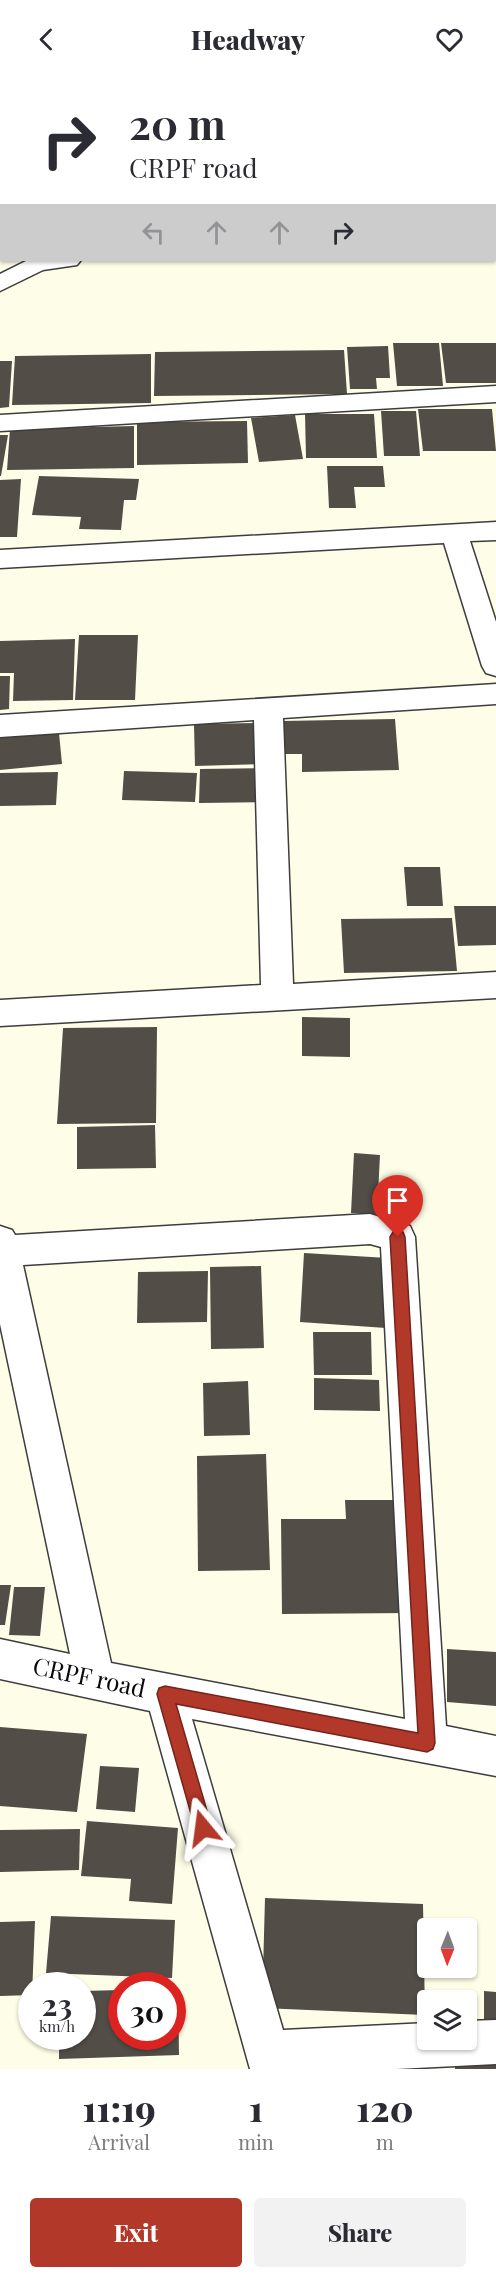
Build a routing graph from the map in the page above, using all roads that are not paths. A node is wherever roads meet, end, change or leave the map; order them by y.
1 (61, 261) edge
2 (0, 284) edge
3 (496, 394) edge
4 (0, 423) edge
5 (496, 531) edge
6 (454, 533) junction
7 (0, 559) edge
8 (496, 666) edge
9 (496, 694) edge
10 (268, 709) junction
11 (0, 726) edge
12 (496, 985) edge
13 (277, 997) junction
14 (0, 1013) edge
15 (1, 1246) edge
16 (0, 1659) edge
17 (95, 1679) junction
18 (165, 1694) junction
19 (427, 1743) junction
20 (496, 1756) edge
21 (496, 2042) edge
22 (270, 2061) edge

1 - 2 street
3 - 4 street
5 - 6 street
6 - 7 street
6 - 8 street
9 - 10 street
10 - 11 street
10 - 13 street
12 - 13 street
13 - 14 street
15 - 17 street
15 - 19 street
16 - 17 street, CRPF road
17 - 18 street, CRPF road
18 - 19 street, CRPF road
18 - 22 street
19 - 20 street, CRPF road
21 - 22 street

